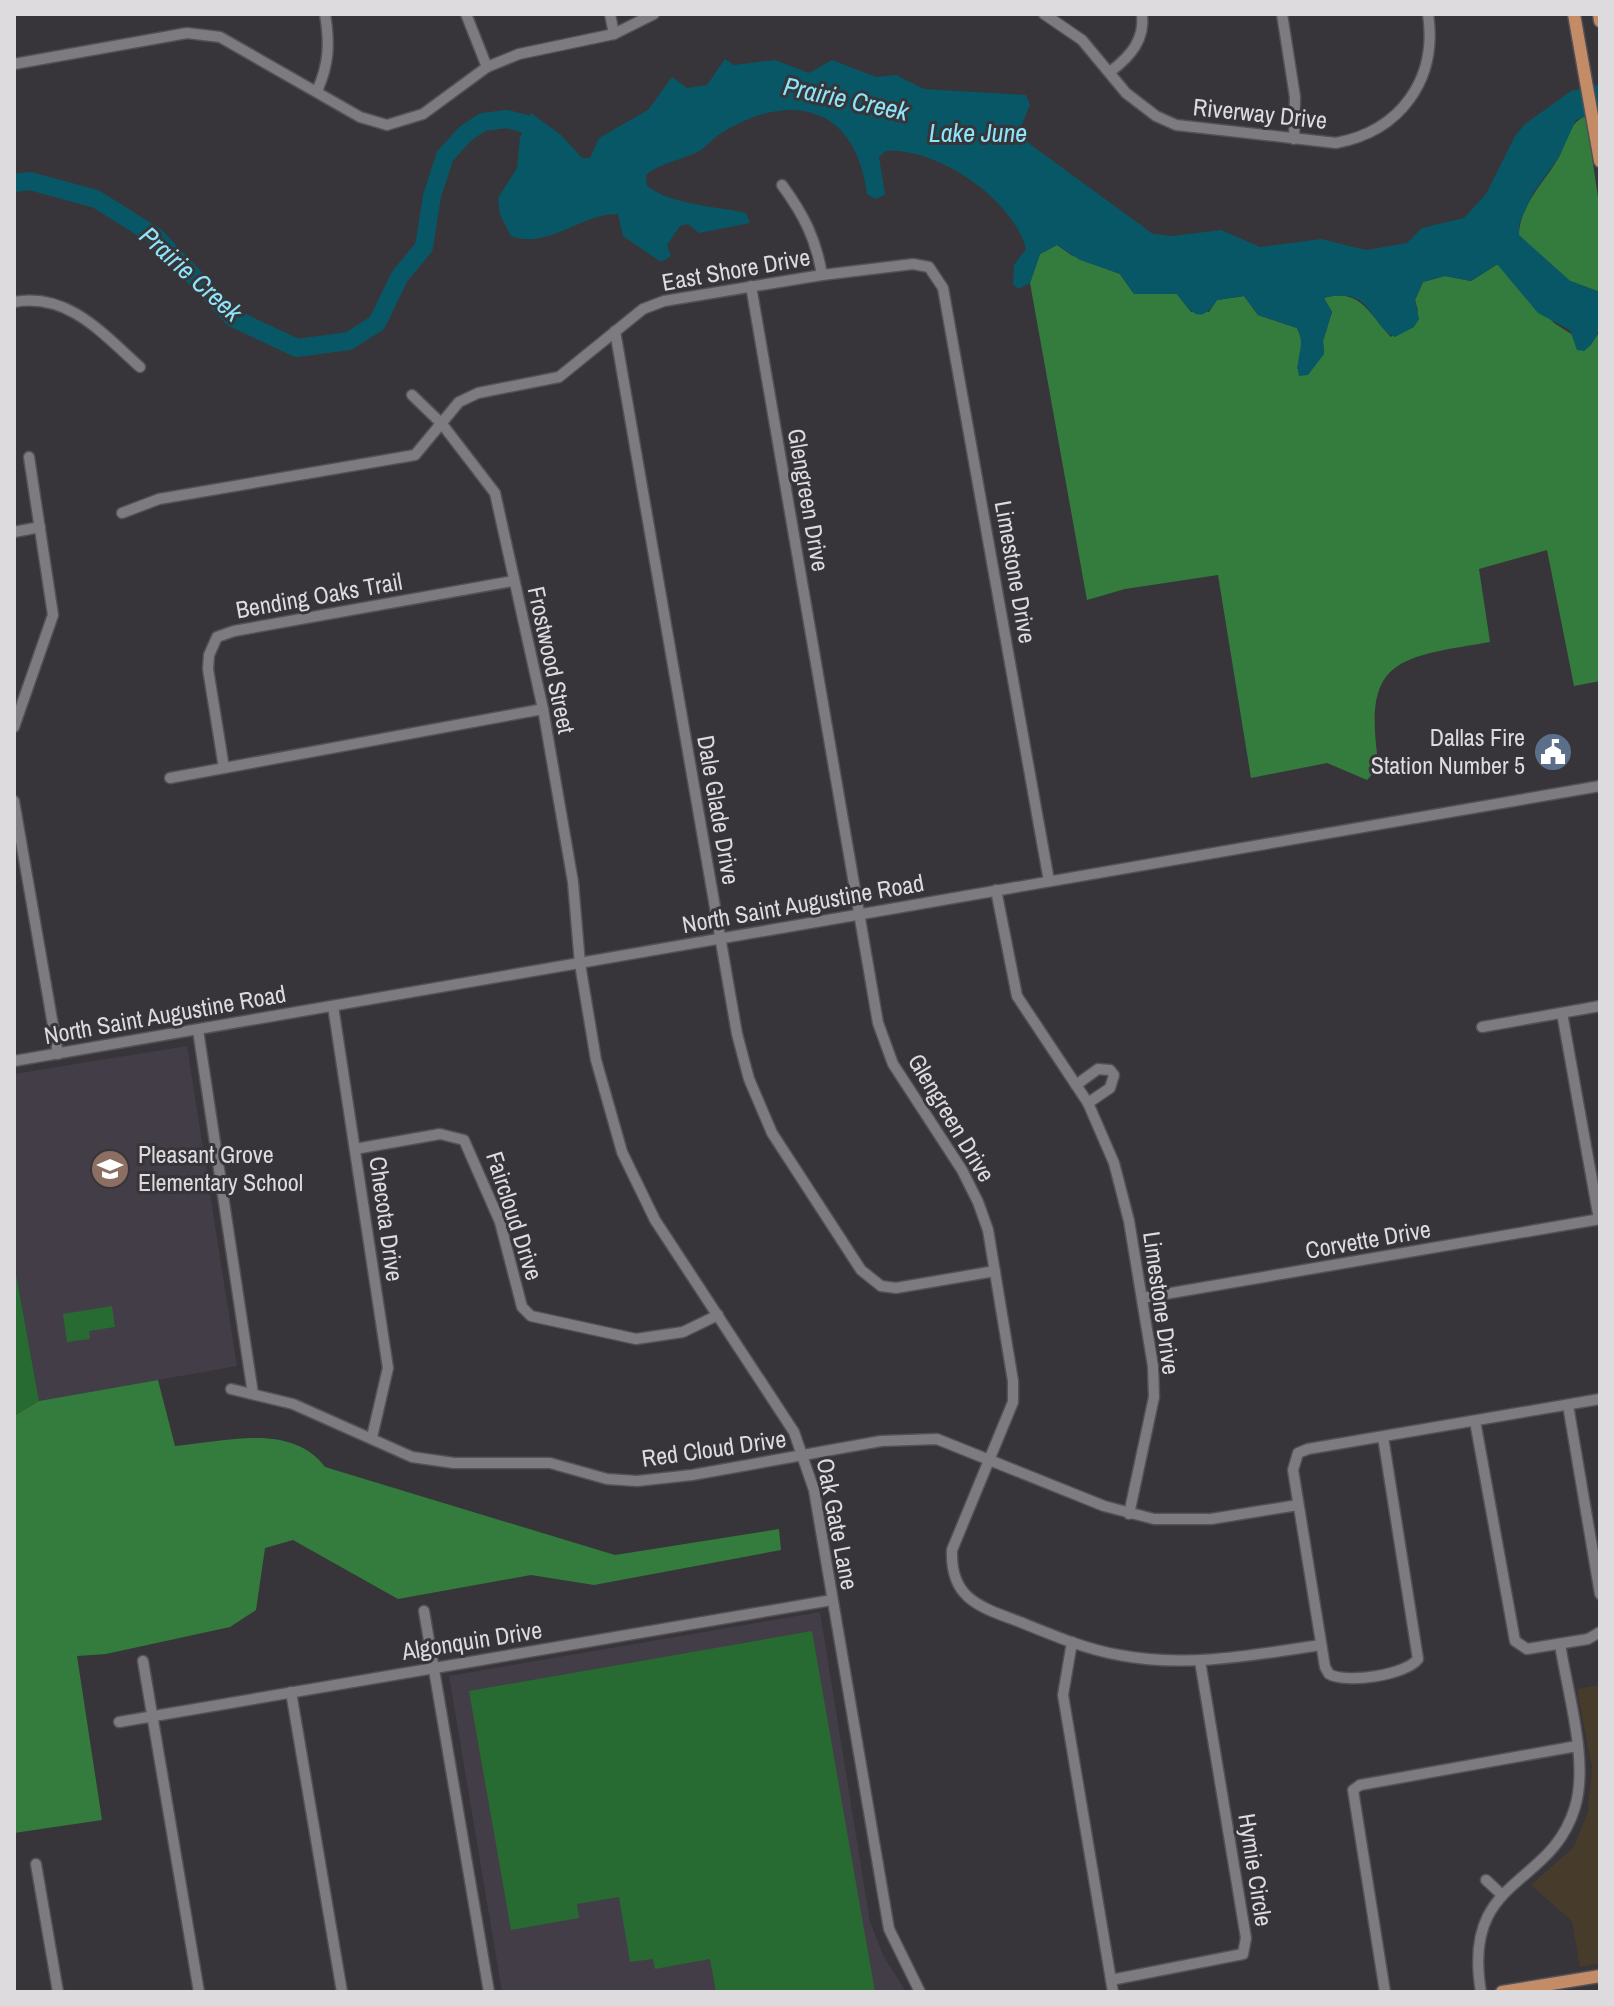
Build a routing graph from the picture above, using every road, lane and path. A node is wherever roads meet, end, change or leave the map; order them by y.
1 (325, 14) edge
2 (466, 14) edge
3 (610, 14) edge
4 (654, 14) edge
5 (1044, 14) edge
6 (1142, 14) edge
7 (1282, 14) edge
8 (1428, 14) edge
9 (1574, 14) edge
10 (1599, 14) edge
11 (1600, 21) edge
12 (614, 34) junction
13 (14, 64) edge
14 (487, 67) junction
15 (1111, 71) junction
16 (317, 91) junction
17 (1294, 139) junction
18 (1600, 161) edge
19 (782, 185) dead end
20 (934, 271) joint
21 (822, 275) junction
22 (751, 286) junction
23 (14, 302) edge
24 (615, 331) junction
25 (140, 367) dead end
26 (412, 395) dead end
27 (442, 424) junction
28 (29, 457) dead end
29 (122, 513) dead end
30 (40, 527) junction
31 (14, 532) edge
32 (513, 581) junction
33 (543, 709) junction
34 (14, 727) edge
35 (224, 768) junction
36 (170, 778) dead end
37 (1600, 786) edge
38 (14, 801) edge
39 (1049, 881) junction
40 (996, 890) junction
41 (858, 914) junction
42 (719, 939) junction
43 (580, 964) junction
44 (333, 1006) junction
45 (1600, 1006) edge
46 (1562, 1013) junction
47 (1482, 1027) dead end
48 (198, 1030) junction
49 (58, 1054) junction
50 (14, 1061) edge
51 (1076, 1085) junction
52 (1088, 1103) junction
53 (355, 1149) junction
54 (1600, 1219) edge
55 (995, 1271) junction
56 (1142, 1298) junction
57 (718, 1315) junction
58 (231, 1389) dead end
59 (253, 1394) junction
60 (1600, 1399) edge
61 (1568, 1405) junction
62 (1475, 1421) junction
63 (372, 1437) junction
64 (1383, 1437) junction
65 (805, 1456) junction
66 (989, 1457) junction
67 (1298, 1505) junction
68 (1129, 1514) junction
69 (1600, 1594) edge
70 (832, 1600) junction
71 (424, 1611) dead end
72 (1600, 1632) edge
73 (1072, 1642) junction
74 (1560, 1644) junction
75 (1321, 1645) junction
76 (143, 1661) dead end
77 (1200, 1661) junction
78 (434, 1667) junction
79 (291, 1692) junction
80 (152, 1715) junction
81 (119, 1722) dead end
82 (1577, 1746) junction
83 (36, 1864) dead end
84 (1486, 1880) dead end
85 (1501, 1894) junction
86 (1600, 1976) edge
87 (1112, 1986) edge
88 (58, 1992) edge
89 (199, 1992) edge
90 (342, 1992) edge
91 (489, 1992) edge
92 (920, 1992) edge
93 (1385, 1992) edge
94 (1481, 1992) edge
95 (1502, 1992) edge

1 - 16 street
2 - 14 street
3 - 12 street
4 - 12 street
5 - 15 street, Riverway Drive
6 - 15 street
7 - 17 street
8 - 17 street, Riverway Drive
9 - 18 main road
10 - 11 main road
12 - 14 street
13 - 16 street
14 - 16 street
15 - 17 street, Riverway Drive
19 - 21 street
20 - 21 street, East Shore Drive
20 - 39 street, Limestone Drive
21 - 22 street, East Shore Drive
22 - 24 street, East Shore Drive
22 - 41 street, Glengreen Drive
23 - 25 street
24 - 27 street, East Shore Drive
24 - 42 street, Dale Glade Drive
26 - 27 street, Frostwood Street
27 - 29 street, East Shore Drive
27 - 32 street, Frostwood Street
28 - 30 street
30 - 31 street
30 - 34 street
32 - 33 street, Frostwood Street
32 - 35 street, Bending Oaks Trail
33 - 35 street
33 - 43 street, Frostwood Street
35 - 36 street
37 - 39 street, North Saint Augustine Road
38 - 49 street
39 - 40 street, North Saint Augustine Road
40 - 41 street, North Saint Augustine Road
40 - 51 street, Limestone Drive
41 - 42 street, North Saint Augustine Road
41 - 55 street, Glengreen Drive
42 - 43 street, North Saint Augustine Road
42 - 55 street, Dale Glade Drive
43 - 44 street, North Saint Augustine Road
43 - 57 street, Oak Gate Lane
44 - 48 street, North Saint Augustine Road
44 - 53 street, Checota Drive
45 - 46 street
46 - 47 street
46 - 54 street
48 - 49 street, North Saint Augustine Road
48 - 59 street
49 - 50 street, North Saint Augustine Road
51 - 52 street, Limestone Drive
51 - 52 street
52 - 56 street, Limestone Drive
53 - 57 street, Faircloud Drive
53 - 63 street, Checota Drive
54 - 56 street, Corvette Drive
55 - 66 street, Glengreen Drive
56 - 68 street, Limestone Drive
57 - 65 street, Oak Gate Lane
58 - 59 street, Red Cloud Drive
59 - 63 street, Red Cloud Drive
60 - 61 street
61 - 62 street
61 - 69 street
62 - 64 street
62 - 74 street
63 - 65 street, Red Cloud Drive
64 - 67 street
64 - 75 street
65 - 66 street, Red Cloud Drive
65 - 70 street, Oak Gate Lane
66 - 68 street, Red Cloud Drive
66 - 73 street, Glengreen Drive
67 - 68 street, Red Cloud Drive
67 - 75 street
70 - 78 street, Algonquin Drive
70 - 92 street, Oak Gate Lane
71 - 78 street
72 - 74 street
73 - 77 street, Glengreen Drive
73 - 87 street
74 - 82 street
75 - 77 street, Glengreen Drive
76 - 80 street
77 - 87 street, Hymie Circle
78 - 79 street, Algonquin Drive
78 - 91 street
79 - 80 street, Algonquin Drive
79 - 90 street
80 - 81 street, Algonquin Drive
80 - 89 street
82 - 85 street
82 - 93 street
83 - 88 street
84 - 85 street
85 - 94 street
86 - 95 main road

